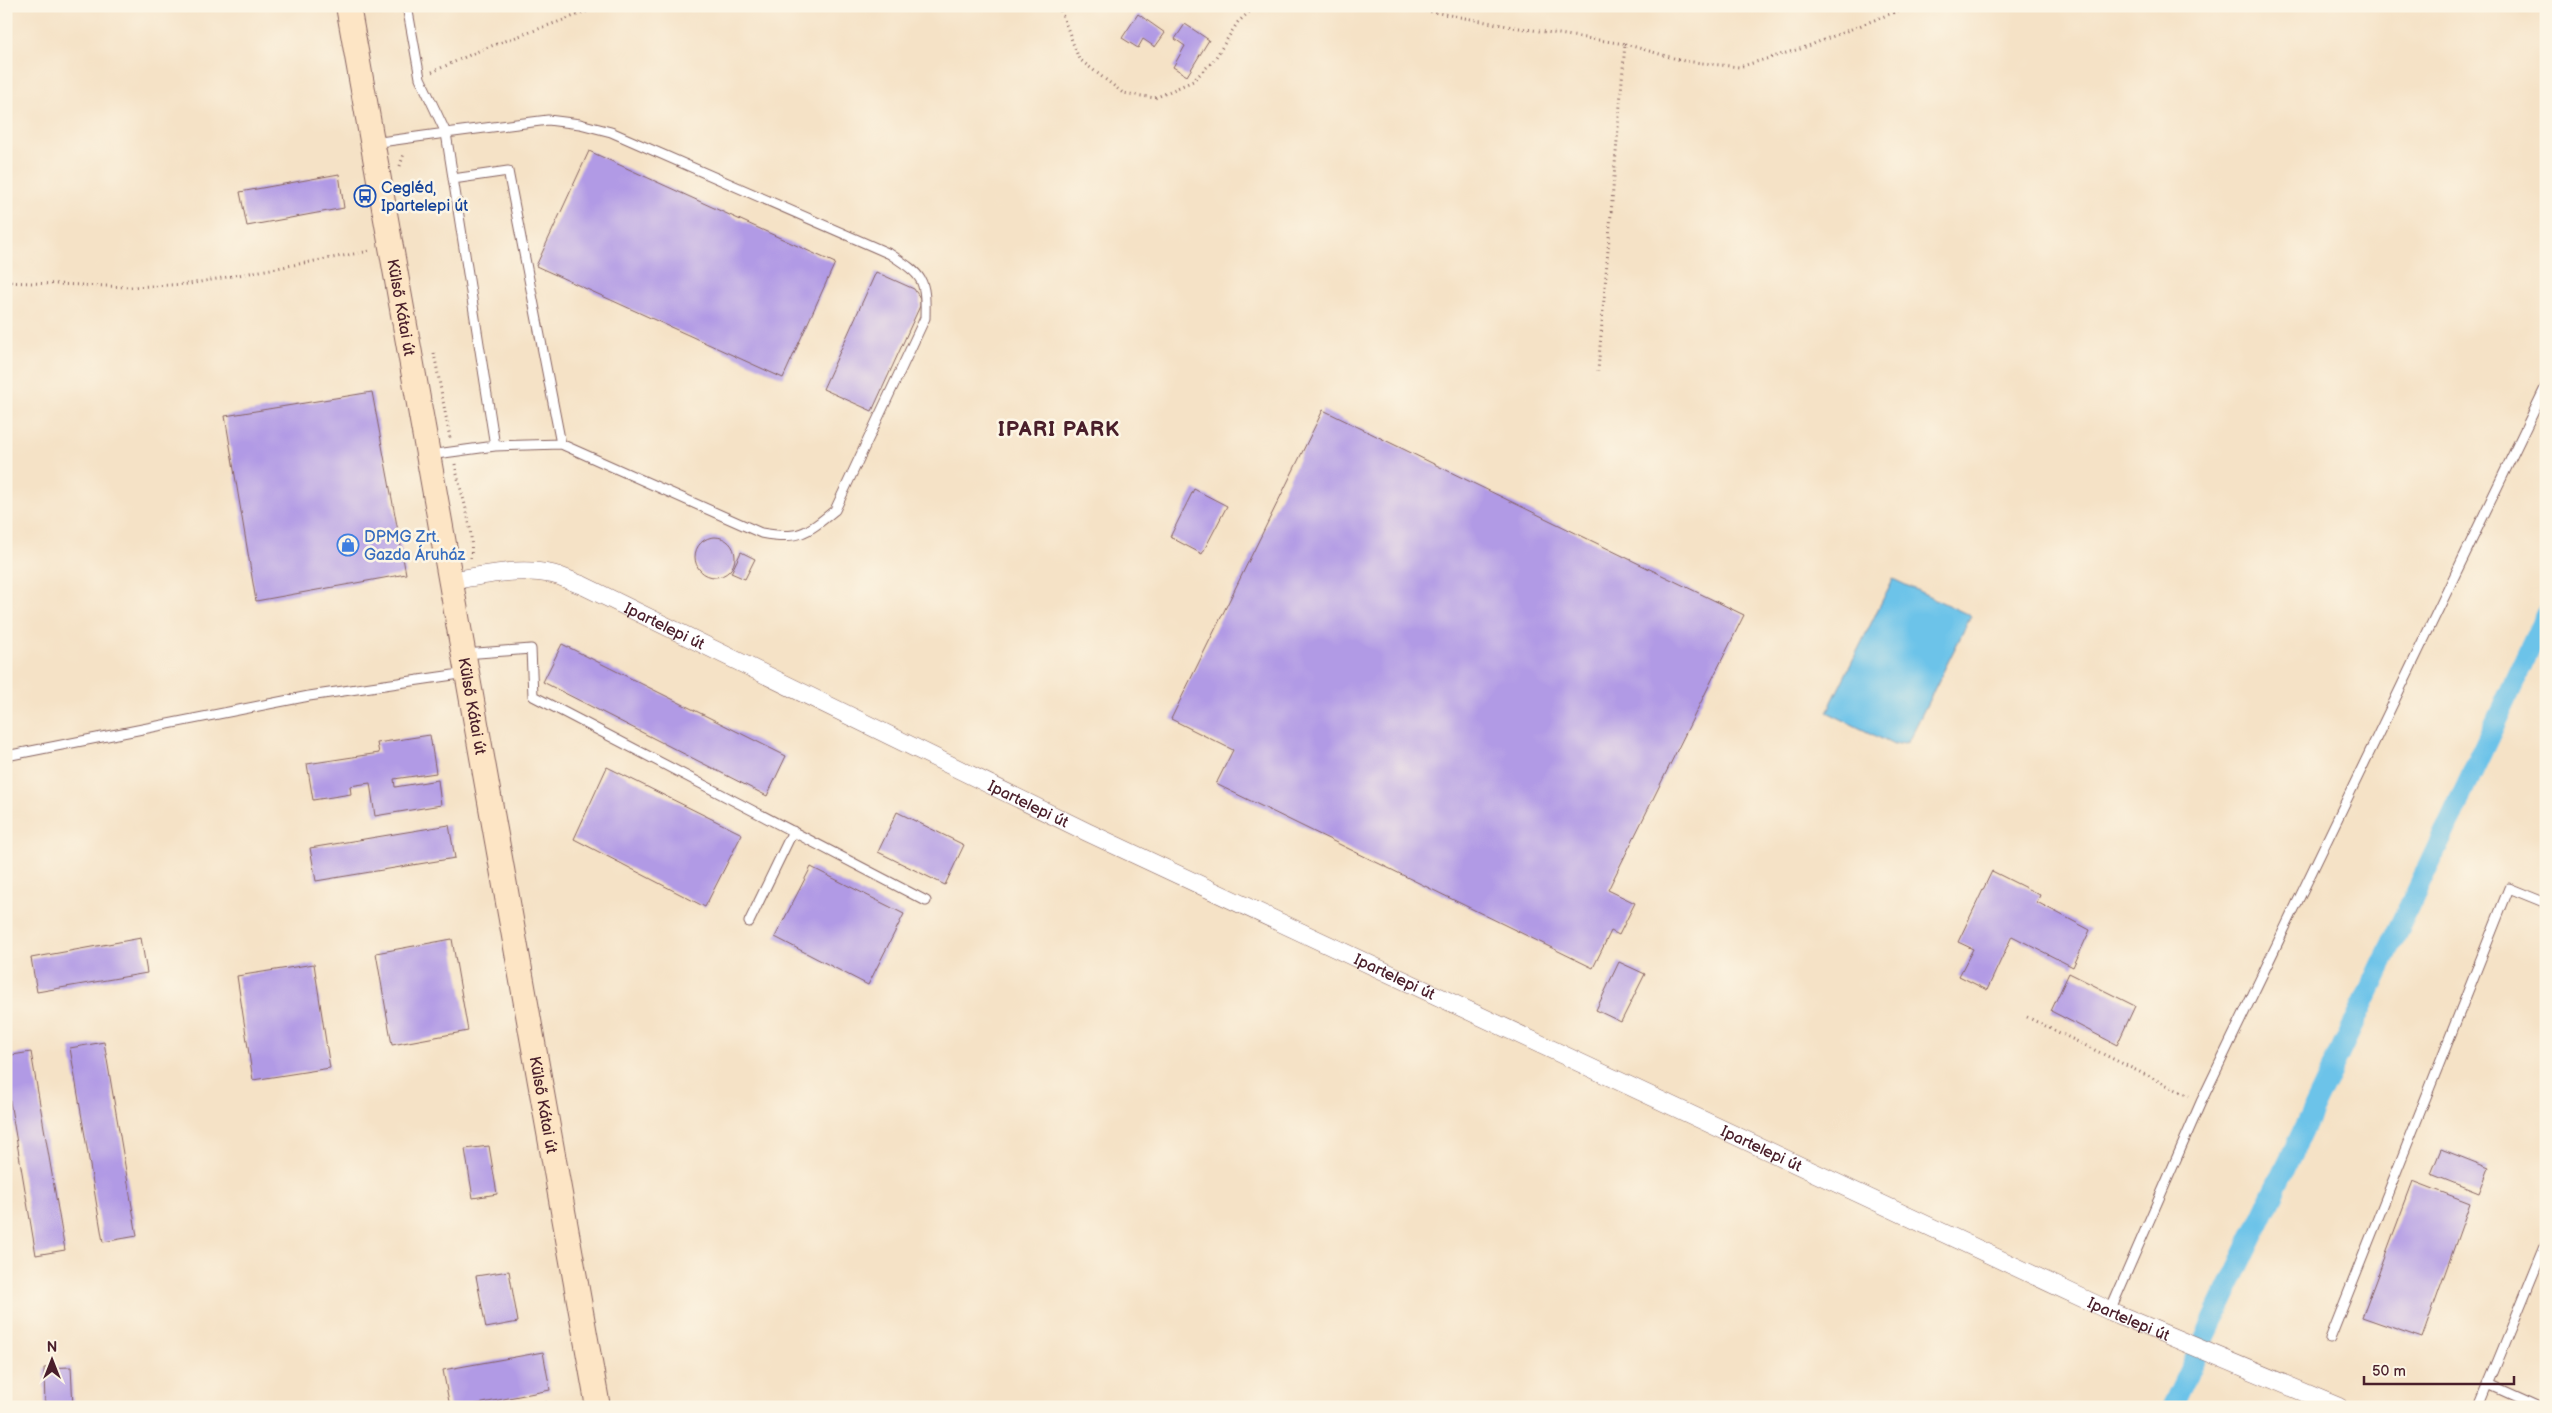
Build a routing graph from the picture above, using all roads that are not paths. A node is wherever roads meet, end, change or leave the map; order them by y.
1 (348, 6) edge
2 (407, 6) edge
3 (446, 133) junction
4 (372, 143) junction
5 (453, 179) junction
6 (2546, 386) edge
7 (561, 444) junction
8 (495, 446) junction
9 (429, 455) junction
10 (460, 579) junction
11 (466, 664) junction
12 (6, 756) edge
13 (793, 832) junction
14 (926, 901) dead end
15 (2546, 903) edge
16 (749, 922) dead end
17 (2546, 1243) edge
18 (2110, 1311) junction
19 (2330, 1339) dead end
20 (2488, 1384) junction
21 (598, 1407) edge
22 (2339, 1407) edge
23 (2479, 1407) edge
24 (2539, 1407) edge

1 - 4 main road, Külső Kátai út
2 - 3 lane
3 - 4 lane
3 - 5 lane
3 - 7 lane
4 - 9 main road, Külső Kátai út
5 - 7 lane
5 - 8 lane
6 - 18 lane
7 - 8 lane
8 - 9 lane
9 - 10 main road, Külső Kátai út
10 - 11 main road, Külső Kátai út
10 - 18 street, Ipartelepi út
11 - 12 lane
11 - 13 lane
11 - 21 main road, Külső Kátai út
13 - 14 lane
13 - 16 lane
15 - 19 lane
17 - 20 lane
18 - 22 street, Ipartelepi út
20 - 23 lane
20 - 24 lane

